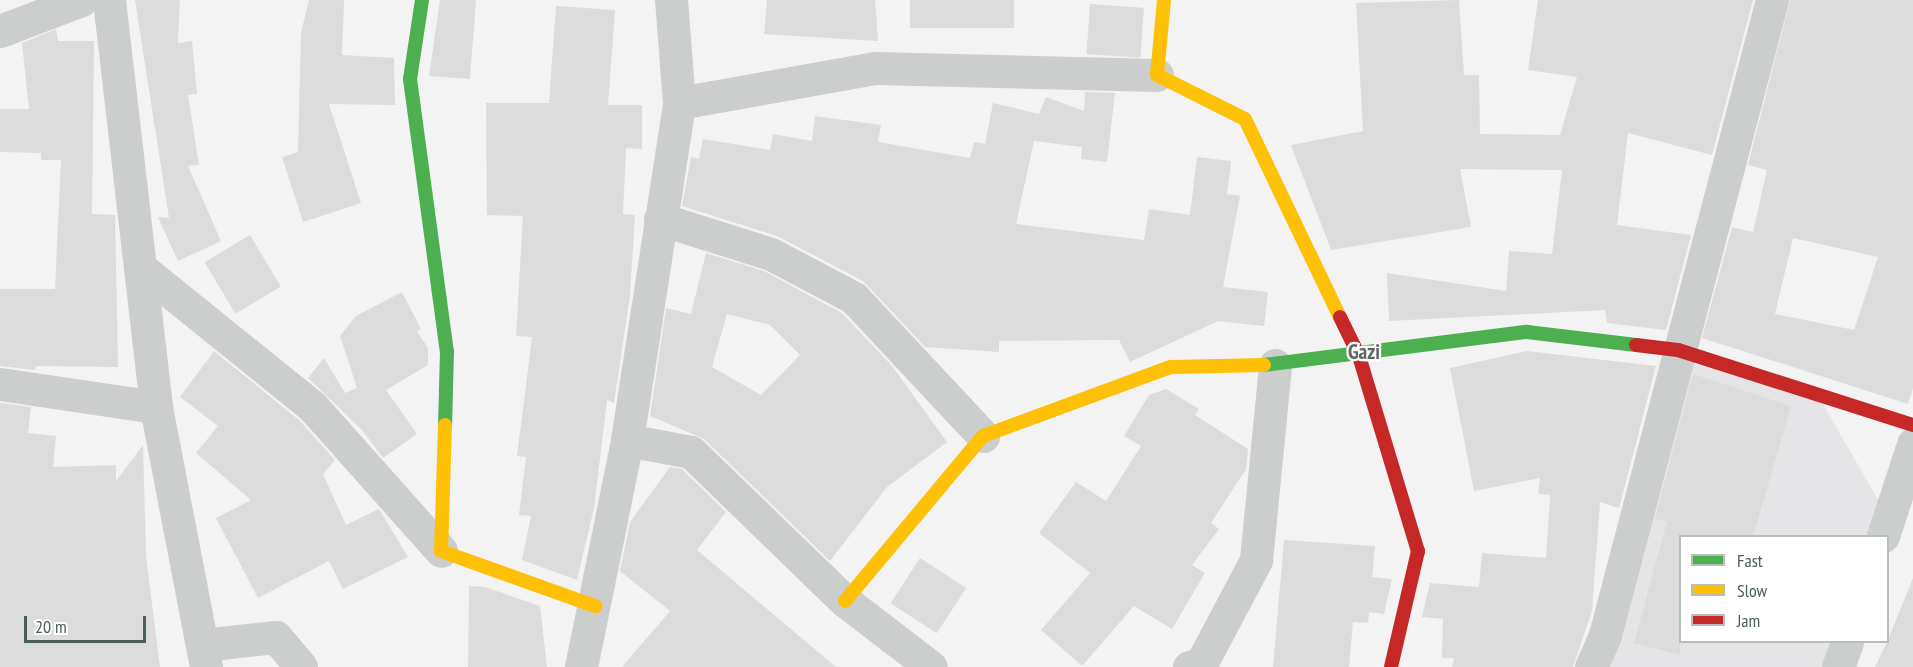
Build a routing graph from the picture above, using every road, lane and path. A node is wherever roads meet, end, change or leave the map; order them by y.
1 (81, 0) edge
2 (109, 0) edge
3 (422, 0) edge
4 (671, 0) edge
5 (1164, 0) edge
6 (1772, 0) edge
7 (0, 32) edge
8 (1157, 75) junction
9 (680, 104) junction
10 (660, 219) junction
11 (142, 269) junction
12 (1678, 350) junction
13 (1359, 356) junction
14 (1275, 364) junction
15 (0, 384) edge
16 (156, 407) junction
17 (1913, 425) edge
18 (983, 436) junction
19 (627, 440) junction
20 (1913, 444) edge
21 (1884, 535) edge
22 (441, 551) junction
23 (845, 601) junction
24 (594, 606) junction
25 (1847, 643) edge
26 (204, 656) edge
27 (301, 667) edge
28 (582, 667) edge
29 (930, 667) edge
30 (1189, 667) edge
31 (1391, 667) edge
32 (1591, 667) edge
33 (1838, 667) edge

1 - 7 street
2 - 11 street
3 - 22 street
4 - 9 street
5 - 8 street
6 - 12 street
8 - 9 street
8 - 13 street
9 - 10 street
10 - 18 street
10 - 19 street
11 - 16 street
11 - 22 street
12 - 13 street
12 - 17 street
12 - 32 street
13 - 14 street
13 - 31 street
14 - 18 street
14 - 30 street
15 - 16 street
16 - 26 street
18 - 23 street
19 - 23 street
19 - 24 street
20 - 21 street
22 - 24 street
23 - 29 street
24 - 28 street
25 - 33 street
26 - 27 street

